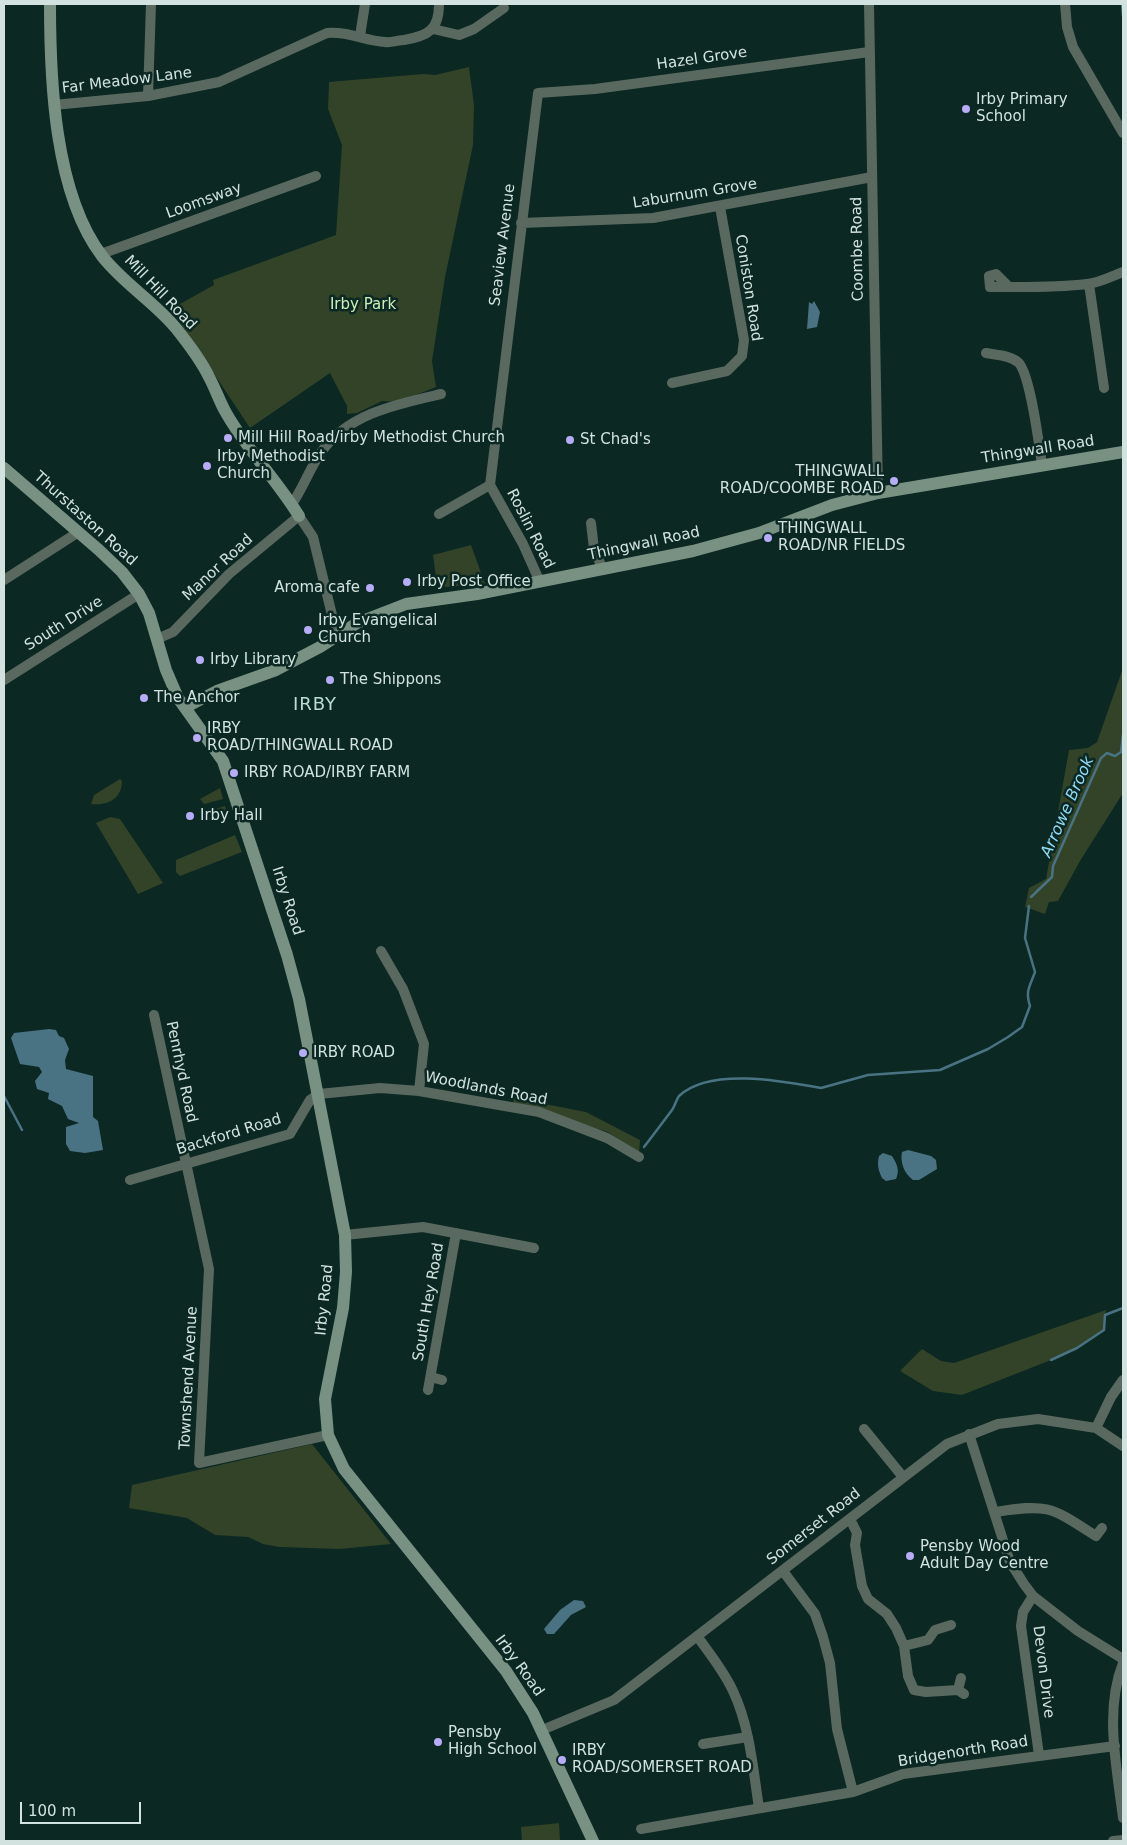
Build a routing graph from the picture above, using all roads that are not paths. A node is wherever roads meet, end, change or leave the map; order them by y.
1 (50, 4) edge
2 (152, 4) edge
3 (365, 4) edge
4 (439, 4) edge
5 (868, 4) edge
6 (1065, 4) edge
7 (504, 8) dead end
8 (433, 29) junction
9 (360, 36) junction
10 (869, 52) junction
11 (538, 94) joint
12 (148, 96) junction
13 (54, 105) junction
14 (1123, 133) edge
15 (316, 176) dead end
16 (872, 177) junction
17 (720, 207) junction
18 (521, 222) junction
19 (101, 254) junction
20 (1123, 272) edge
21 (1088, 284) junction
22 (1009, 287) dead end
23 (986, 353) dead end
24 (672, 383) dead end
25 (1104, 388) dead end
26 (440, 394) dead end
27 (500, 401) joint
28 (1123, 452) edge
29 (1042, 465) junction
30 (4, 468) edge
31 (490, 485) junction
32 (878, 493) junction
33 (292, 504) junction
34 (439, 514) dead end
35 (299, 516) junction
36 (591, 523) dead end
37 (77, 533) junction
38 (603, 570) junction
39 (4, 580) edge
40 (540, 582) junction
41 (140, 594) junction
42 (339, 636) junction
43 (157, 640) junction
44 (4, 680) edge
45 (186, 707) junction
46 (382, 951) dead end
47 (154, 1015) dead end
48 (419, 1091) junction
49 (319, 1094) junction
50 (639, 1157) dead end
51 (185, 1165) junction
52 (130, 1180) dead end
53 (456, 1232) junction
54 (345, 1236) junction
55 (534, 1248) dead end
56 (431, 1378) junction
57 (442, 1380) dead end
58 (1123, 1380) edge
59 (428, 1390) dead end
60 (1096, 1428) junction
61 (864, 1429) dead end
62 (969, 1434) junction
63 (328, 1435) junction
64 (1123, 1446) edge
65 (903, 1477) junction
66 (996, 1512) junction
67 (850, 1518) junction
68 (1102, 1528) dead end
69 (784, 1571) junction
70 (1033, 1596) junction
71 (951, 1625) dead end
72 (697, 1636) junction
73 (904, 1646) junction
74 (1123, 1659) edge
75 (1123, 1663) edge
76 (961, 1678) dead end
77 (1119, 1717) edge
78 (542, 1730) junction
79 (748, 1737) junction
80 (703, 1744) dead end
81 (1115, 1746) junction
82 (1039, 1755) junction
83 (853, 1792) junction
84 (759, 1808) junction
85 (1123, 1818) edge
86 (641, 1829) dead end
87 (1123, 1840) edge
88 (593, 1841) edge
89 (1114, 1841) edge

1 - 13 street, Mill Hill Road
2 - 12 street
3 - 9 street
4 - 8 street
5 - 10 street, Coombe Road
6 - 14 street
7 - 8 street
8 - 9 street, Far Meadow Lane
9 - 12 street, Far Meadow Lane
10 - 11 street, Hazel Grove
10 - 16 street, Coombe Road
11 - 18 street, Seaview Avenue
12 - 13 street, Far Meadow Lane
13 - 19 street, Mill Hill Road
15 - 19 street, Loomsway
16 - 17 street, Laburnum Grove
16 - 32 street, Coombe Road
17 - 18 street, Laburnum Grove
17 - 24 street, Coniston Road
18 - 27 street, Seaview Avenue
19 - 33 street, Mill Hill Road
20 - 21 street
21 - 22 street
21 - 25 street
23 - 29 street
26 - 33 street
27 - 31 street, Roslin Road
28 - 29 street, Thingwall Road
29 - 32 street, Thingwall Road
30 - 37 street, Thurstaston Road
31 - 34 street
31 - 40 street, Roslin Road
32 - 38 street, Thingwall Road
33 - 35 street, Mill Hill Road
35 - 42 street, Mill Hill Road
35 - 43 street, Manor Road
36 - 38 street
37 - 39 street
37 - 41 street, Thurstaston Road
38 - 40 street, Thingwall Road
40 - 42 street, Thingwall Road
41 - 43 street, Thurstaston Road
41 - 44 street, South Drive
42 - 45 street, Thingwall Road
43 - 45 street, Thurstaston Road
45 - 49 street, Irby Road
46 - 48 street
47 - 51 street, Penrhyd Road
48 - 49 street, Woodlands Road
48 - 50 street, Woodlands Road
49 - 51 street, Backford Road
49 - 54 street, Irby Road
51 - 52 street, Backford Road
51 - 63 street, Townshend Avenue
53 - 54 street
53 - 55 street
53 - 56 street, South Hey Road
54 - 63 street, Irby Road
56 - 57 street, South Hey Road
56 - 59 street, South Hey Road
58 - 60 street
60 - 62 street, Somerset Road
60 - 64 street, Somerset Road
61 - 65 street
62 - 65 street, Somerset Road
62 - 66 street
63 - 78 street, Irby Road
65 - 67 street, Somerset Road
66 - 68 street
66 - 70 street
67 - 69 street, Somerset Road
67 - 73 street
69 - 72 street, Somerset Road
69 - 83 street
70 - 74 street
70 - 82 street, Devon Drive
71 - 73 street
72 - 78 street, Somerset Road
72 - 79 street
73 - 76 street
75 - 77 street
77 - 81 street
78 - 88 street, Irby Road
79 - 80 street
79 - 84 street
81 - 82 street, Bridgenorth Road
81 - 85 street
82 - 83 street, Bridgenorth Road
83 - 84 street, Bridgenorth Road
84 - 86 street, Bridgenorth Road
87 - 89 street

